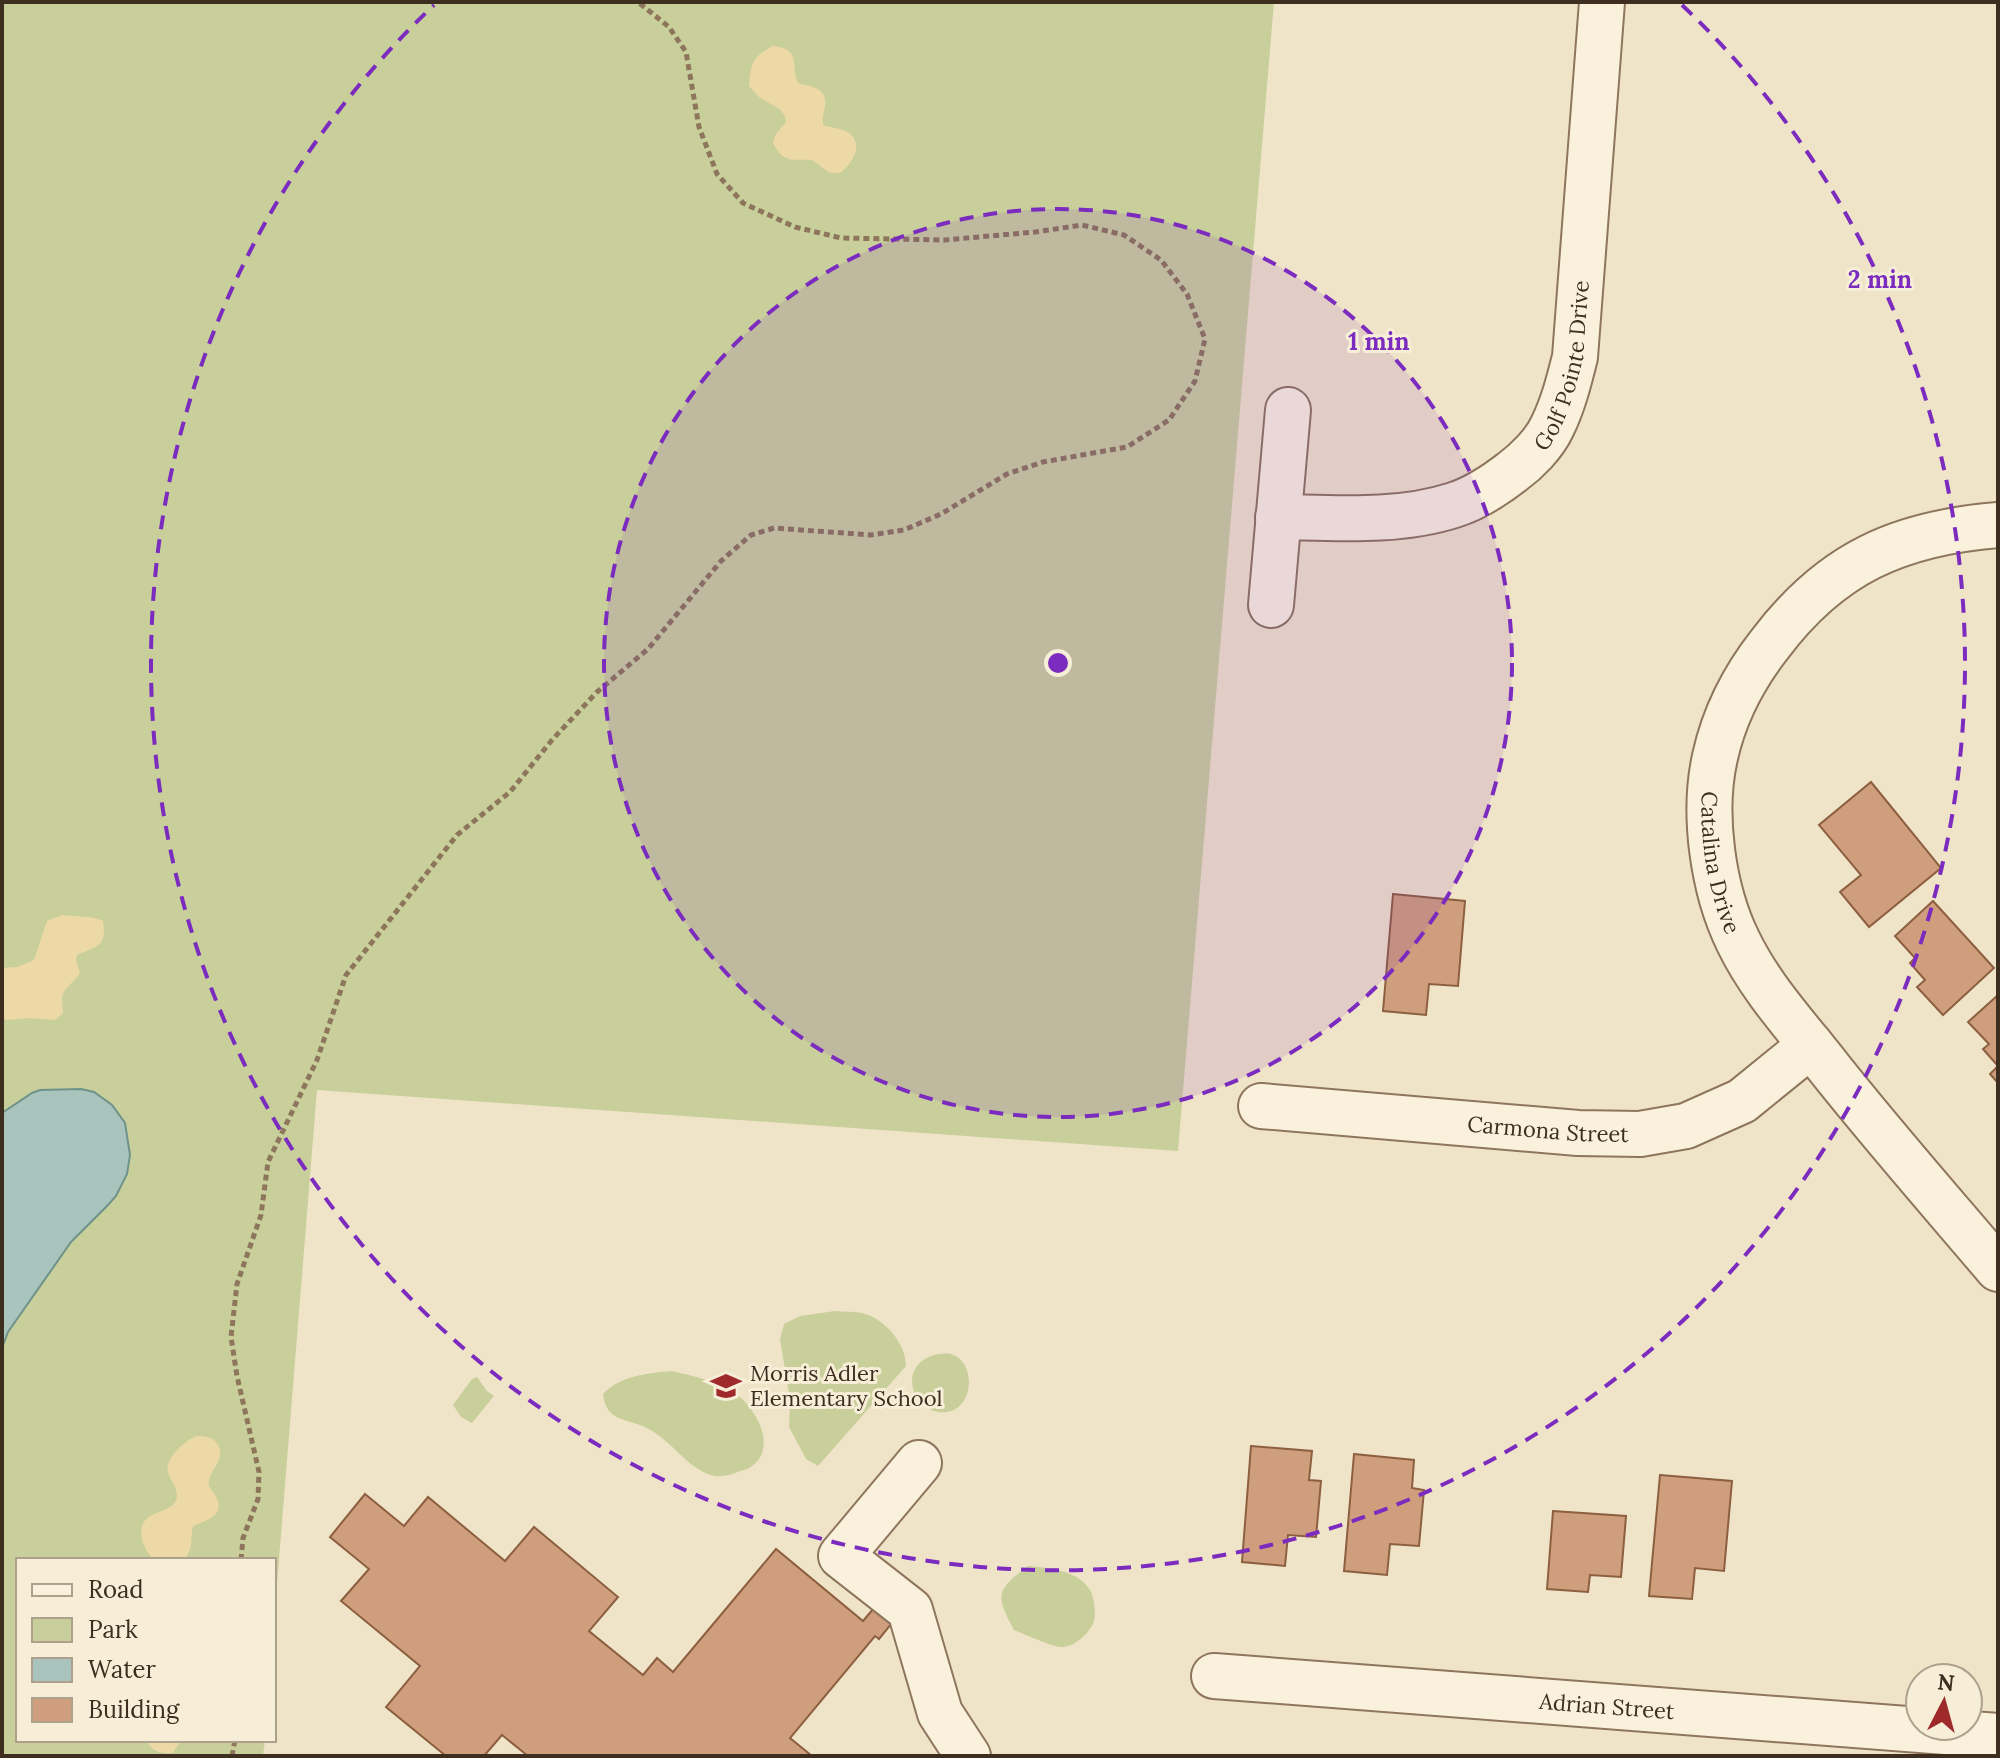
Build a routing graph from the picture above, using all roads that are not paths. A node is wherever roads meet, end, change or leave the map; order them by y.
1 (1602, 2) edge
2 (1288, 410) dead end
3 (1278, 517) junction
4 (1998, 525) edge
5 (1271, 605) dead end
6 (1811, 1045) junction
7 (1261, 1106) dead end
8 (1998, 1269) edge
9 (919, 1463) dead end
10 (1214, 1676) dead end
11 (1998, 1736) edge
12 (1941, 1743) edge
13 (968, 1756) edge

1 - 3 street, Golf Pointe Drive
2 - 3 street
3 - 5 street
4 - 6 street, Catalina Drive
6 - 7 street, Carmona Street
6 - 8 street, Catalina Drive
9 - 13 street
10 - 12 street, Adrian Street
11 - 12 street, Adrian Street

